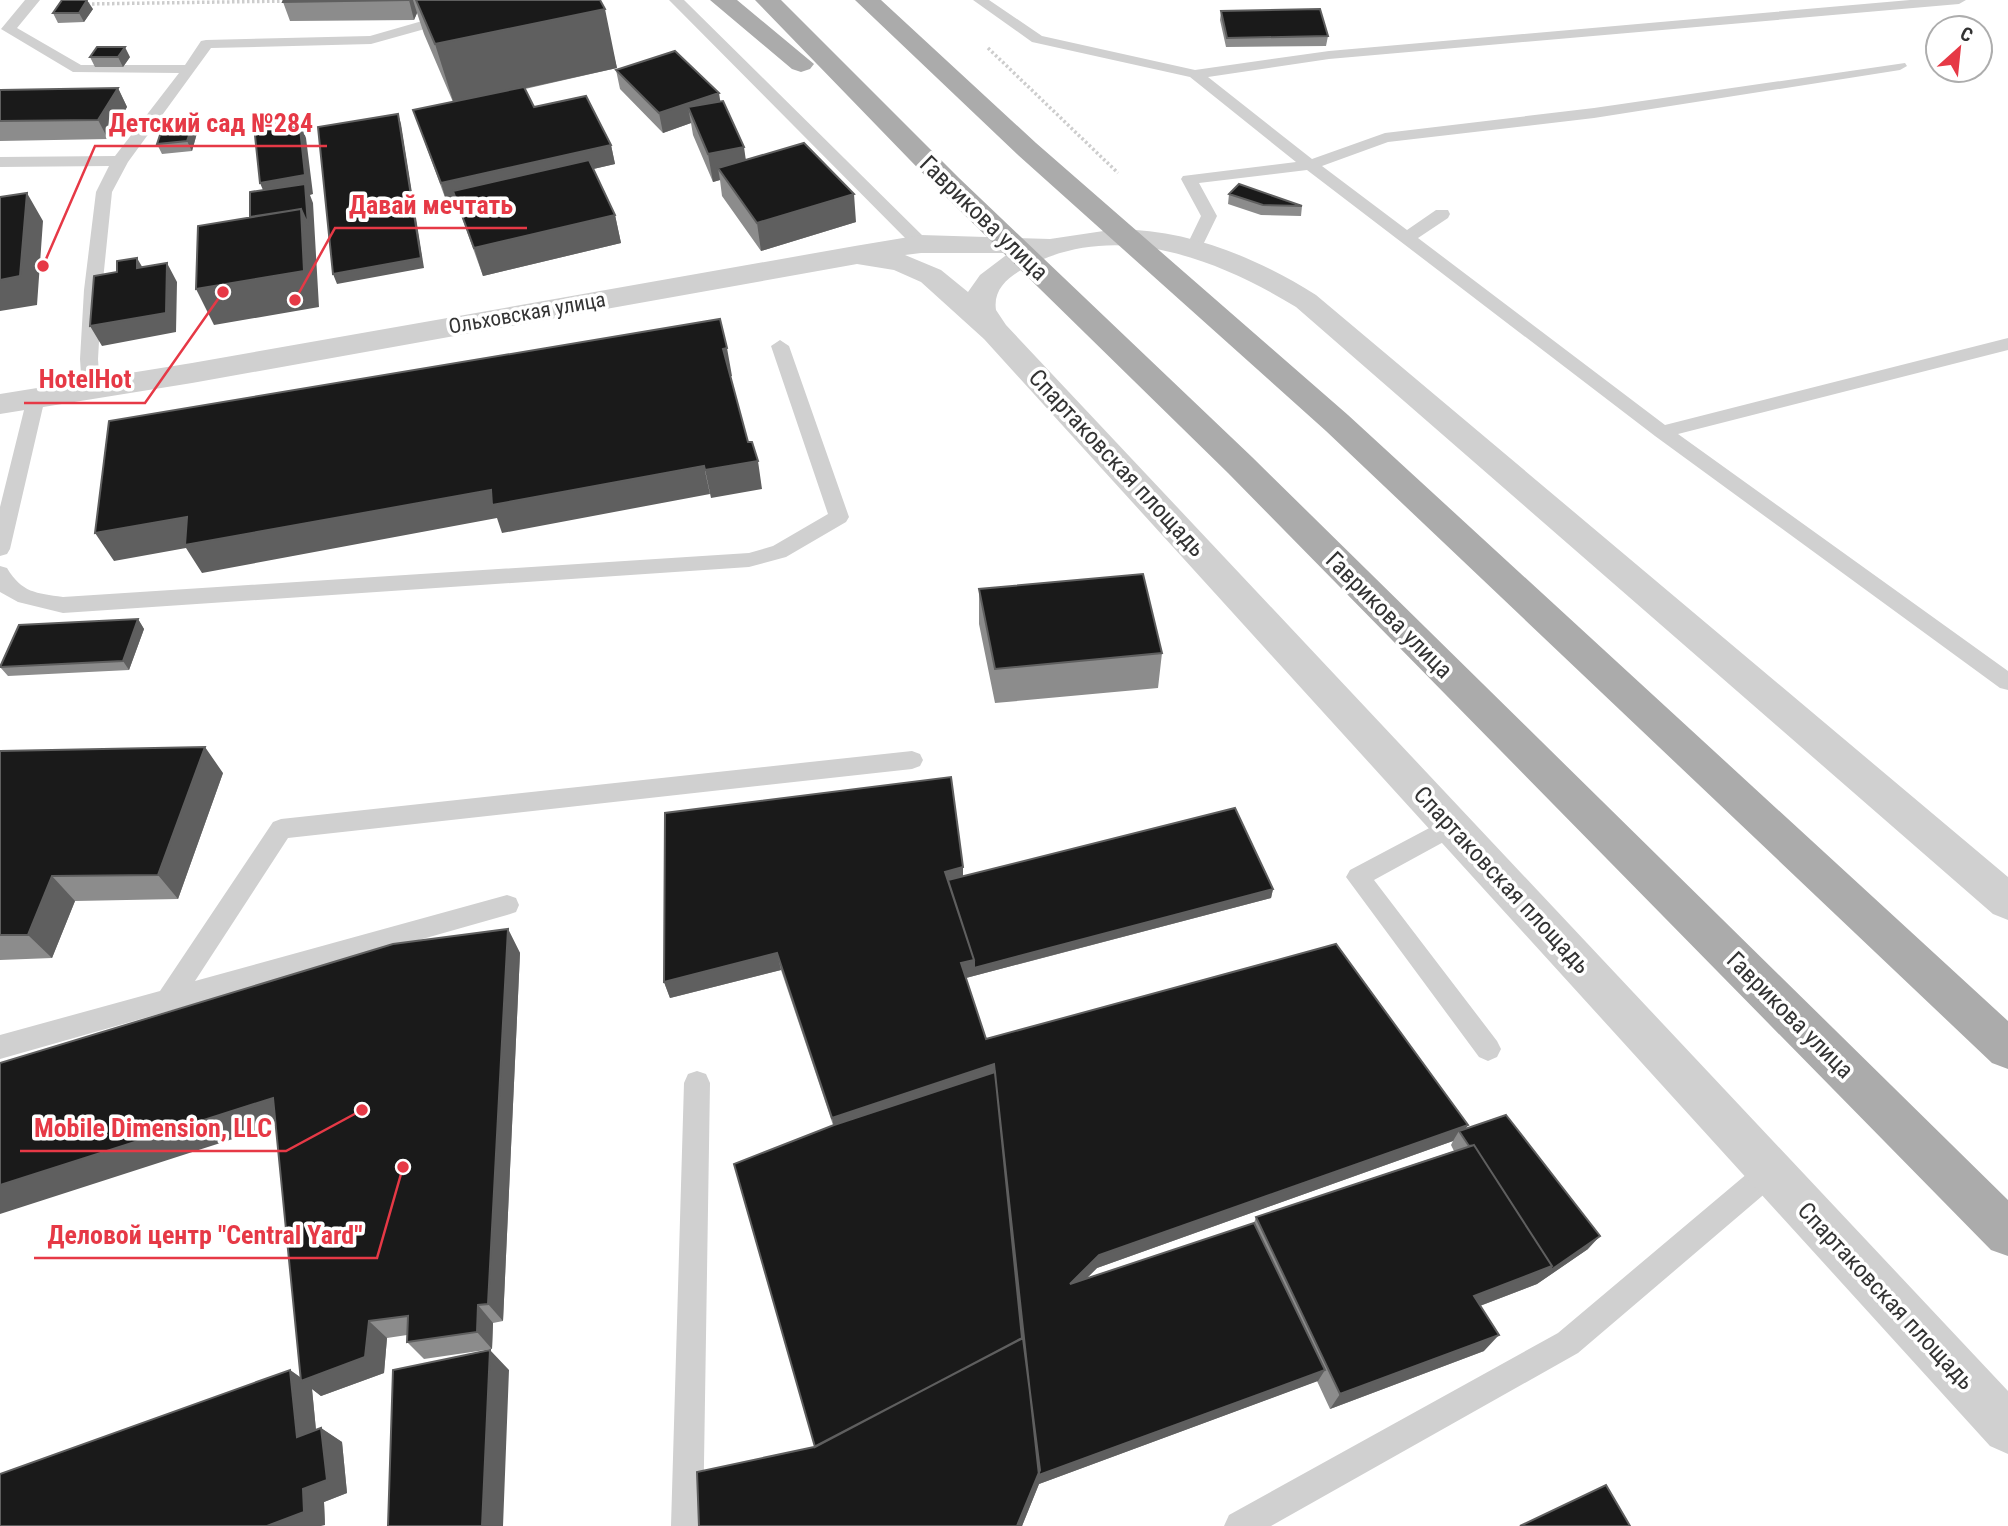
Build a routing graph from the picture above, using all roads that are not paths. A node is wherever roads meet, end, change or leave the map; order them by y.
1 (676, 0) edge
2 (722, 0) edge
3 (767, 0) edge
4 (867, 0) edge
5 (981, 0) edge
6 (1959, 0) edge
7 (31, 2) edge
8 (473, 6) edge
9 (417, 13) dead end
10 (924, 21) dead end
11 (1900, 66) dead end
12 (190, 69) junction
13 (1195, 74) junction
14 (1027, 149) junction
15 (120, 160) junction
16 (0, 162) edge
17 (1310, 164) junction
18 (949, 184) junction
19 (1442, 214) dead end
20 (1407, 238) junction
21 (921, 244) junction
22 (1056, 244) junction
23 (1194, 247) junction
24 (855, 255) junction
25 (996, 331) junction
26 (2008, 344) edge
27 (780, 346) dead end
28 (91, 389) junction
29 (36, 398) junction
30 (0, 404) edge
31 (1662, 432) junction
32 (0, 549) edge
33 (0, 573) edge
34 (2008, 682) edge
35 (912, 760) dead end
36 (1452, 826) junction
37 (2008, 902) edge
38 (507, 905) dead end
39 (169, 999) junction
40 (0, 1046) edge
41 (1488, 1049) dead end
42 (2008, 1049) edge
43 (697, 1083) dead end
44 (1771, 1171) junction
45 (2008, 1233) edge
46 (2008, 1428) edge
47 (687, 1526) edge
48 (1240, 1526) edge

1 - 21 lane
2 - 18 main road
3 - 18 main road, Гаврикова улица
4 - 14 main road
5 - 13 lane
6 - 13 lane
7 - 12 lane
8 - 9 lane
8 - 12 lane
10 - 14 main road
11 - 17 lane
12 - 15 lane
13 - 17 lane
14 - 42 main road
15 - 16 lane
15 - 28 lane
17 - 20 lane
17 - 23 lane
18 - 45 main road, Гаврикова улица
19 - 20 lane
20 - 31 lane
21 - 22 street, Ольховская улица
21 - 24 street, Ольховская улица
22 - 23 street, Спартаковская площадь
22 - 25 street, Спартаковская площадь
23 - 37 street, Спартаковская площадь
24 - 25 street, Спартаковская площадь
24 - 28 street, Ольховская улица
25 - 36 street, Спартаковская площадь
26 - 31 lane
27 - 33 lane
28 - 29 street, Ольховская улица
29 - 30 street, Ольховская улица
29 - 32 lane
31 - 34 lane
35 - 39 lane
36 - 41 lane
36 - 44 street, Спартаковская площадь
38 - 39 lane
39 - 40 lane
43 - 47 lane
44 - 46 street, Спартаковская площадь
44 - 48 lane

